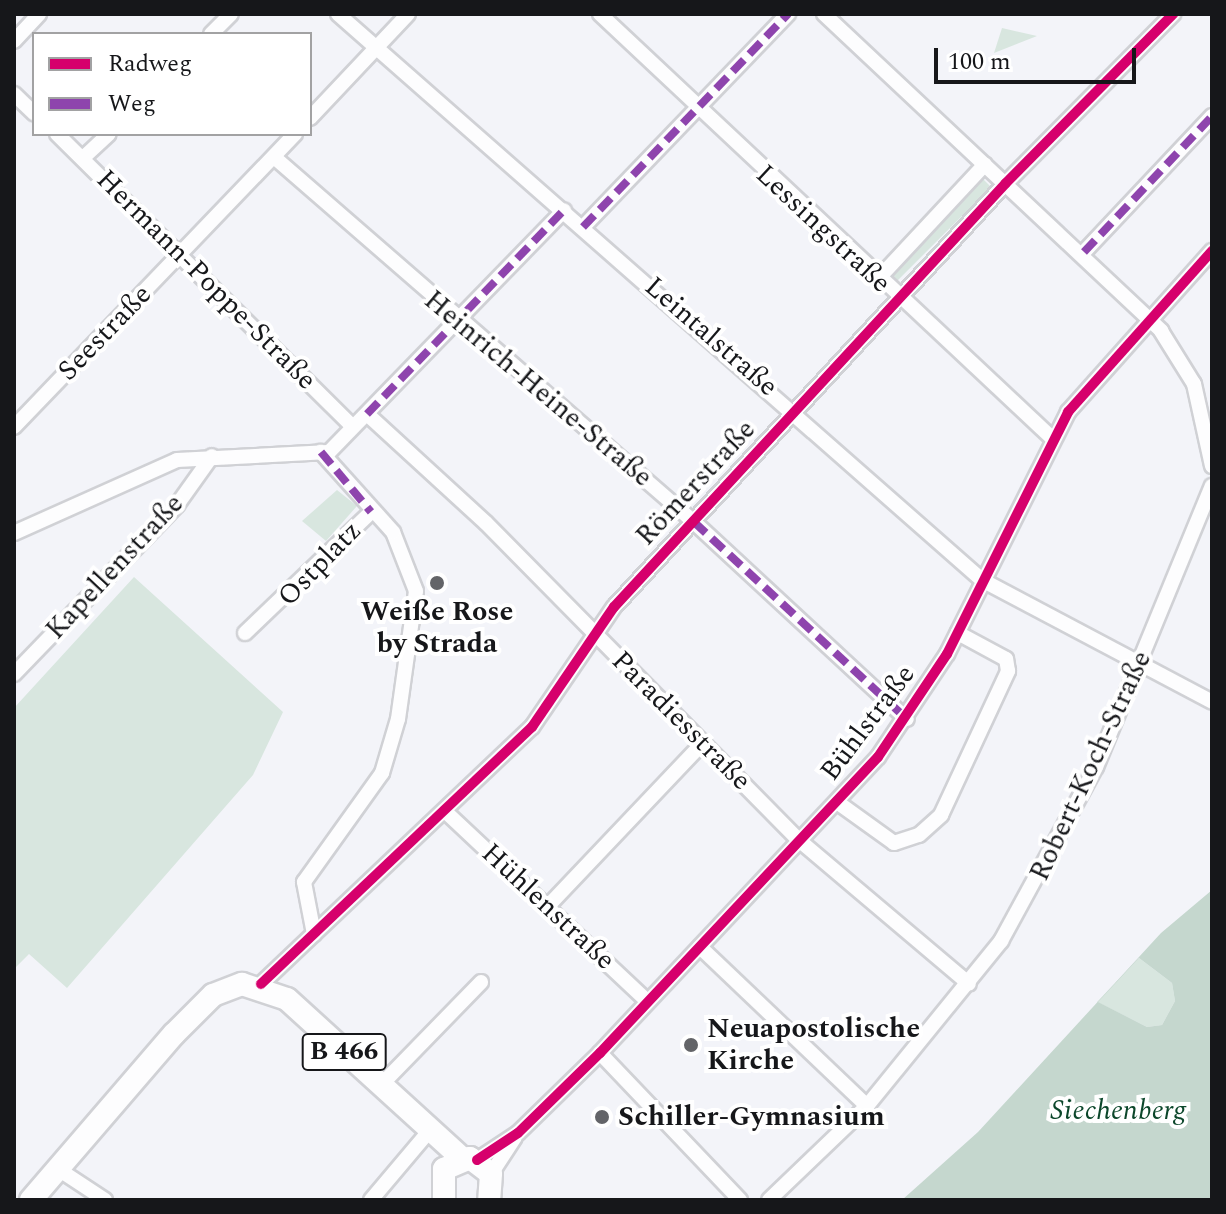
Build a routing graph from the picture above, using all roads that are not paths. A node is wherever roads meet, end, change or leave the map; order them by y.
1 (39, 14) edge
2 (231, 14) edge
3 (338, 14) edge
4 (408, 14) edge
5 (600, 14) edge
6 (788, 14) edge
7 (824, 14) edge
8 (1173, 14) edge
9 (213, 32) edge
10 (14, 41) edge
11 (375, 48) junction
12 (14, 94) edge
13 (697, 109) junction
14 (32, 111) edge
15 (312, 116) edge
16 (1212, 116) edge
17 (59, 136) edge
18 (107, 136) edge
19 (293, 136) edge
20 (274, 157) junction
21 (83, 158) junction
22 (985, 164) junction
23 (1006, 183) junction
24 (564, 210) junction
25 (583, 227) junction
26 (1212, 251) edge
27 (1084, 252) junction
28 (180, 254) junction
29 (877, 280) junction
30 (898, 299) junction
31 (1147, 316) junction
32 (456, 321) junction
33 (796, 411) junction
34 (367, 414) junction
35 (14, 427) edge
36 (353, 427) junction
37 (1051, 437) junction
38 (321, 452) junction
39 (212, 456) junction
40 (1212, 466) edge
41 (1212, 486) edge
42 (371, 512) junction
43 (694, 522) junction
44 (14, 533) edge
45 (982, 580) junction
46 (595, 630) junction
47 (245, 633) dead end
48 (958, 633) junction
49 (1141, 659) junction
50 (14, 674) edge
51 (1212, 702) edge
52 (907, 719) junction
53 (702, 744) junction
54 (837, 802) junction
55 (448, 814) junction
56 (800, 841) junction
57 (549, 905) junction
58 (314, 934) junction
59 (700, 947) junction
60 (481, 982) dead end
61 (261, 984) junction
62 (969, 984) junction
63 (648, 1002) junction
64 (600, 1053) junction
65 (380, 1086) junction
66 (867, 1106) junction
67 (422, 1138) junction
68 (55, 1167) junction
69 (480, 1179) edge
70 (31, 1200) edge
71 (46, 1200) edge
72 (105, 1200) edge
73 (371, 1200) edge
74 (444, 1200) edge
75 (740, 1200) edge
76 (769, 1200) edge

1 - 10 street
2 - 9 street
3 - 11 street, Leintalstraße
4 - 11 street
5 - 13 street, Lessingstraße
6 - 13 street
7 - 22 street
8 - 23 street, Römerstraße
11 - 15 street
11 - 24 street, Leintalstraße
12 - 14 street
13 - 25 street
13 - 29 street, Lessingstraße
16 - 27 street
17 - 21 street, Hermann-Poppe-Straße
18 - 21 street
19 - 20 street, Seestraße
20 - 28 street, Seestraße
20 - 32 street, Heinrich-Heine-Straße
21 - 28 street, Hermann-Poppe-Straße
22 - 23 street
22 - 29 street
23 - 27 street
23 - 30 street, Römerstraße
24 - 25 street, Leintalstraße
24 - 32 street
25 - 33 street, Leintalstraße
26 - 31 street, Bühlstraße
27 - 31 street
28 - 35 street, Seestraße
28 - 36 street, Hermann-Poppe-Straße
29 - 30 street, Lessingstraße
30 - 33 street, Römerstraße
30 - 37 street, Lessingstraße
31 - 37 street, Bühlstraße
31 - 40 street
32 - 34 street
32 - 43 street, Heinrich-Heine-Straße
33 - 43 street, Römerstraße
33 - 45 street, Leintalstraße
34 - 36 street
34 - 46 street, Paradiesstraße
36 - 38 street
37 - 45 street, Bühlstraße
38 - 39 street
38 - 42 street, Ostplatz
39 - 44 street
39 - 50 street, Kapellenstraße
41 - 49 street, Robert-Koch-Straße
42 - 47 street, Ostplatz
42 - 58 street
43 - 46 street, Römerstraße
43 - 52 street, Heinrich-Heine-Straße
45 - 48 street, Bühlstraße
45 - 49 street, Leintalstraße
46 - 53 street, Paradiesstraße
46 - 55 street, Römerstraße
48 - 52 street, Bühlstraße
48 - 54 street
49 - 51 street, Leintalstraße
49 - 62 street, Robert-Koch-Straße
52 - 54 street, Bühlstraße
53 - 56 street, Paradiesstraße
53 - 57 street
54 - 56 street, Bühlstraße
55 - 57 street, Hühlenstraße
55 - 58 street, Römerstraße
56 - 59 street, Bühlstraße
56 - 62 street, Paradiesstraße
57 - 63 street, Hühlenstraße
58 - 61 street, Römerstraße
59 - 63 street, Bühlstraße
59 - 66 street
60 - 65 street
61 - 65 main road, B 466
61 - 68 main road
62 - 66 street, Robert-Koch-Straße
63 - 64 street, Bühlstraße
64 - 69 street, Bühlstraße
64 - 75 street
65 - 67 main road, B 466
66 - 76 street, Robert-Koch-Straße
67 - 69 main road, B 466
67 - 73 street
68 - 70 main road
68 - 71 main road
68 - 72 street
69 - 74 main road

